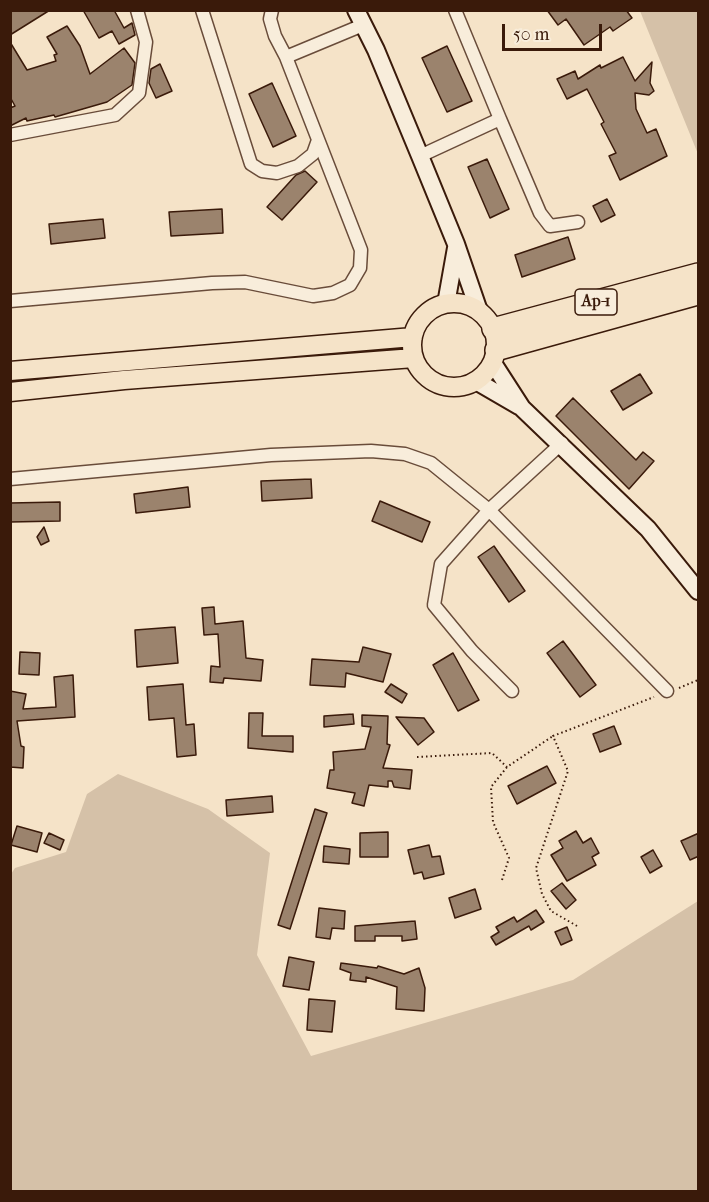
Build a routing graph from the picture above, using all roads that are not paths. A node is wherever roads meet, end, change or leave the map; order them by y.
1 (137, 10) edge
2 (202, 10) edge
3 (272, 10) edge
4 (455, 10) edge
5 (359, 18) edge
6 (286, 57) junction
7 (500, 119) junction
8 (10, 135) edge
9 (318, 140) junction
10 (420, 156) junction
11 (578, 222) dead end
12 (456, 244) junction
13 (699, 274) edge
14 (699, 294) edge
15 (10, 301) edge
16 (446, 304) junction
17 (479, 311) junction
18 (494, 329) junction
19 (413, 337) junction
20 (494, 357) junction
21 (414, 358) junction
22 (10, 371) edge
23 (476, 381) junction
24 (10, 392) edge
25 (522, 408) junction
26 (562, 443) junction
27 (10, 479) edge
28 (489, 510) junction
29 (699, 591) edge
30 (512, 691) dead end
31 (667, 691) road end

1 - 8 street
2 - 9 street
3 - 6 street
4 - 7 street
5 - 6 street
5 - 10 street
6 - 9 street
7 - 10 street
7 - 11 street
9 - 15 street
10 - 12 street
12 - 16 street
12 - 17 street
13 - 18 highway, Ap-1
14 - 20 highway, Ap-1
16 - 17 main road
16 - 19 main road
17 - 18 main road
18 - 20 main road
19 - 21 main road
19 - 22 main road
20 - 23 main road
20 - 25 street
21 - 23 main road
21 - 24 main road
23 - 25 street
25 - 26 street
26 - 28 street
26 - 29 street
27 - 28 street
28 - 30 street
28 - 31 street

